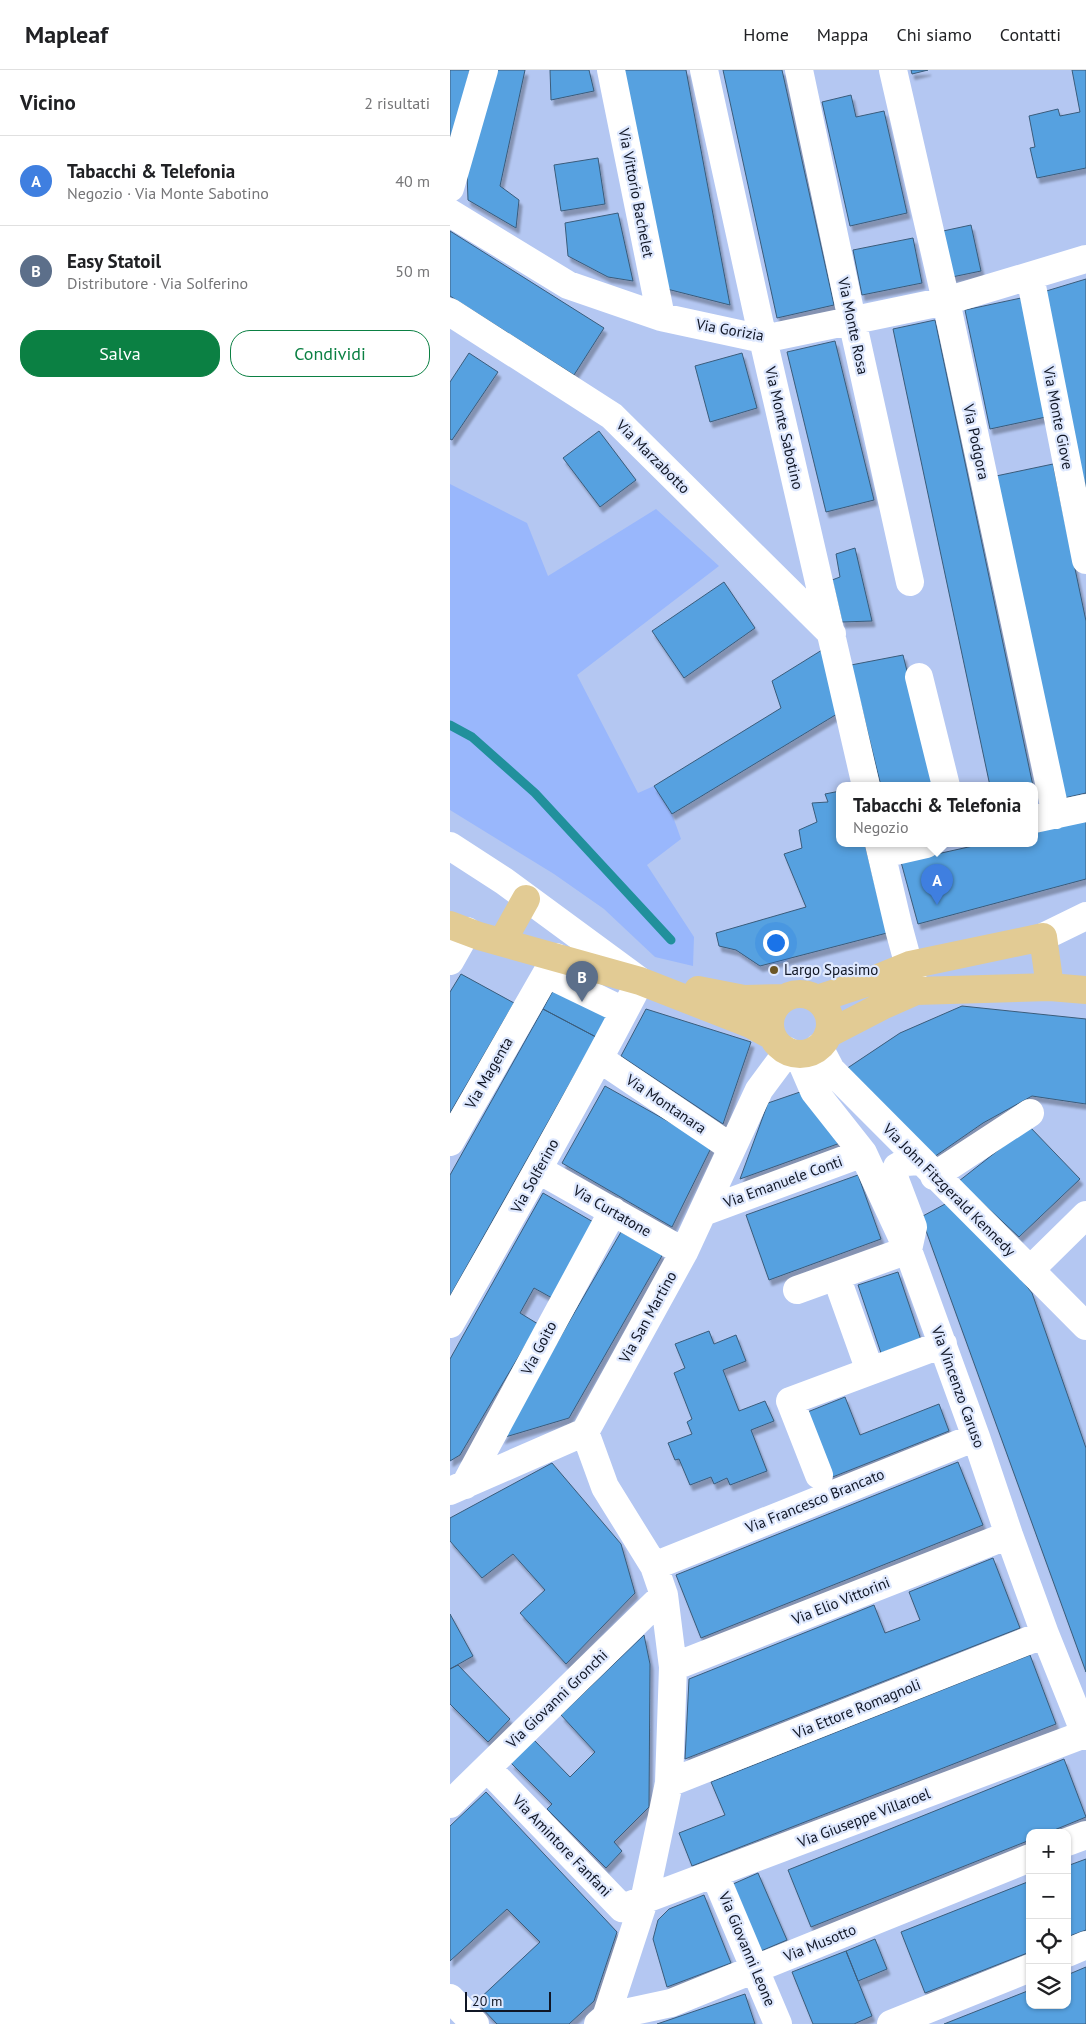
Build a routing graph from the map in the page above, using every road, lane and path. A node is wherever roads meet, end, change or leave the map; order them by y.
1 (484, 70) edge
2 (610, 70) edge
3 (704, 70) edge
4 (800, 70) edge
5 (893, 70) edge
6 (450, 188) edge
7 (450, 212) edge
8 (1086, 259) edge
9 (1030, 276) junction
10 (946, 301) junction
11 (450, 312) edge
12 (661, 316) junction
13 (852, 320) junction
14 (764, 339) junction
15 (1084, 544) edge
16 (910, 582) dead end
17 (832, 634) junction
18 (919, 677) dead end
19 (865, 782) edge
20 (945, 782) edge
21 (1086, 808) edge
22 (1045, 817) edge
23 (450, 846) edge
24 (898, 847) edge
25 (880, 849) edge
26 (526, 898) junction
27 (1086, 916) edge
28 (1086, 928) edge
29 (475, 934) edge
30 (1043, 937) junction
31 (450, 961) edge
32 (551, 965) junction
33 (913, 978) junction
34 (640, 981) junction
35 (1050, 987) junction
36 (1086, 990) edge
37 (785, 998) junction
38 (817, 998) junction
39 (621, 1018) junction
40 (797, 1049) junction
41 (600, 1060) junction
42 (1030, 1113) dead end
43 (450, 1142) edge
44 (732, 1148) junction
45 (863, 1153) junction
46 (927, 1168) junction
47 (539, 1170) junction
48 (613, 1211) junction
49 (703, 1212) junction
50 (1086, 1215) edge
51 (908, 1250) junction
52 (684, 1252) junction
53 (1030, 1270) junction
54 (836, 1276) junction
55 (797, 1290) dead end
56 (450, 1324) edge
57 (1086, 1326) edge
58 (943, 1344) junction
59 (870, 1371) junction
60 (585, 1432) junction
61 (976, 1436) junction
62 (819, 1475) dead end
63 (457, 1488) edge
64 (1009, 1535) junction
65 (654, 1566) junction
66 (664, 1595) junction
67 (1045, 1634) junction
68 (673, 1667) junction
69 (1086, 1735) edge
70 (486, 1768) junction
71 (670, 1783) junction
72 (450, 1804) edge
73 (1086, 1835) edge
74 (1071, 1841) edge
75 (1026, 1860) edge
76 (715, 1875) junction
77 (644, 1901) junction
78 (1086, 1946) edge
79 (1071, 1952) edge
80 (755, 1969) junction
81 (1026, 1970) edge
82 (450, 1998) edge
83 (602, 2021) edge
84 (475, 2024) edge
85 (778, 2024) edge
86 (891, 2024) edge

1 - 6 street
2 - 12 street, Via Vittorio Bachelet
3 - 14 street, Via Monte Sabotino
4 - 13 street, Via Monte Rosa
5 - 10 street, Via Podgora
7 - 12 street, Via Gorizia
8 - 9 street, Via Gorizia
9 - 10 street, Via Gorizia
9 - 15 street, Via Monte Giove
10 - 13 street, Via Gorizia
10 - 22 street, Via Podgora
11 - 17 street, Via Marzabotto
12 - 14 street, Via Gorizia
13 - 14 street, Via Gorizia
13 - 16 street, Via Monte Rosa
14 - 17 street, Via Monte Sabotino
17 - 19 street, Via Monte Sabotino
18 - 20 street
21 - 22 street
23 - 26 street
24 - 25 street
25 - 33 street
26 - 29 main road
26 - 34 street
27 - 30 street
28 - 30 street
29 - 31 street
29 - 32 main road
30 - 33 main road
30 - 35 main road
32 - 34 main road
32 - 39 street
32 - 43 street, Via Magenta
33 - 35 main road
33 - 38 main road
33 - 40 main road
34 - 37 main road
34 - 39 street, Via Solferino
34 - 40 main road
35 - 36 main road
37 - 38 main road
37 - 40 main road
38 - 40 main road
39 - 41 street, Via Solferino
40 - 44 street, Via San Martino
40 - 45 street, Via Vincenzo Caruso
40 - 46 street, Via John Fitzgerald Kennedy
41 - 44 street, Via Montanara
41 - 47 street, Via Solferino
42 - 46 street
44 - 49 street, Via San Martino
45 - 49 street, Via Emanuele Conti
45 - 51 street, Via Vincenzo Caruso
46 - 51 street
46 - 53 street, Via John Fitzgerald Kennedy
47 - 48 street, Via Curtatone
47 - 56 street, Via Solferino
48 - 52 street, Via Curtatone
48 - 63 street, Via Goito
49 - 52 street, Via San Martino
50 - 53 street
51 - 54 street
51 - 58 street, Via Vincenzo Caruso
52 - 60 street, Via San Martino
53 - 57 street, Via John Fitzgerald Kennedy
54 - 55 street
54 - 59 street
58 - 59 street
58 - 61 street, Via Vincenzo Caruso
59 - 62 street
60 - 63 street
60 - 65 street
61 - 64 street, Via Vincenzo Caruso
61 - 65 street, Via Francesco Brancato
64 - 67 street, Via Vincenzo Caruso
64 - 68 street, Via Elio Vittorini
65 - 66 street
66 - 68 street
66 - 70 street, Via Giovanni Gronchi
67 - 69 street, Via Vincenzo Caruso
67 - 71 street, Via Ettore Romagnoli
68 - 71 street
69 - 76 street, Via Giuseppe Villaroel
70 - 72 street, Via Giovanni Gronchi
70 - 77 street, Via Amintore Fanfani
71 - 77 street
73 - 74 street
75 - 80 street, Via Musotto
76 - 77 street, Via Giuseppe Villaroel
76 - 80 street, Via Giovanni Leone
77 - 83 street
78 - 79 street
80 - 83 street, Via Musotto
80 - 85 street, Via Giovanni Leone
81 - 86 street
82 - 84 street

